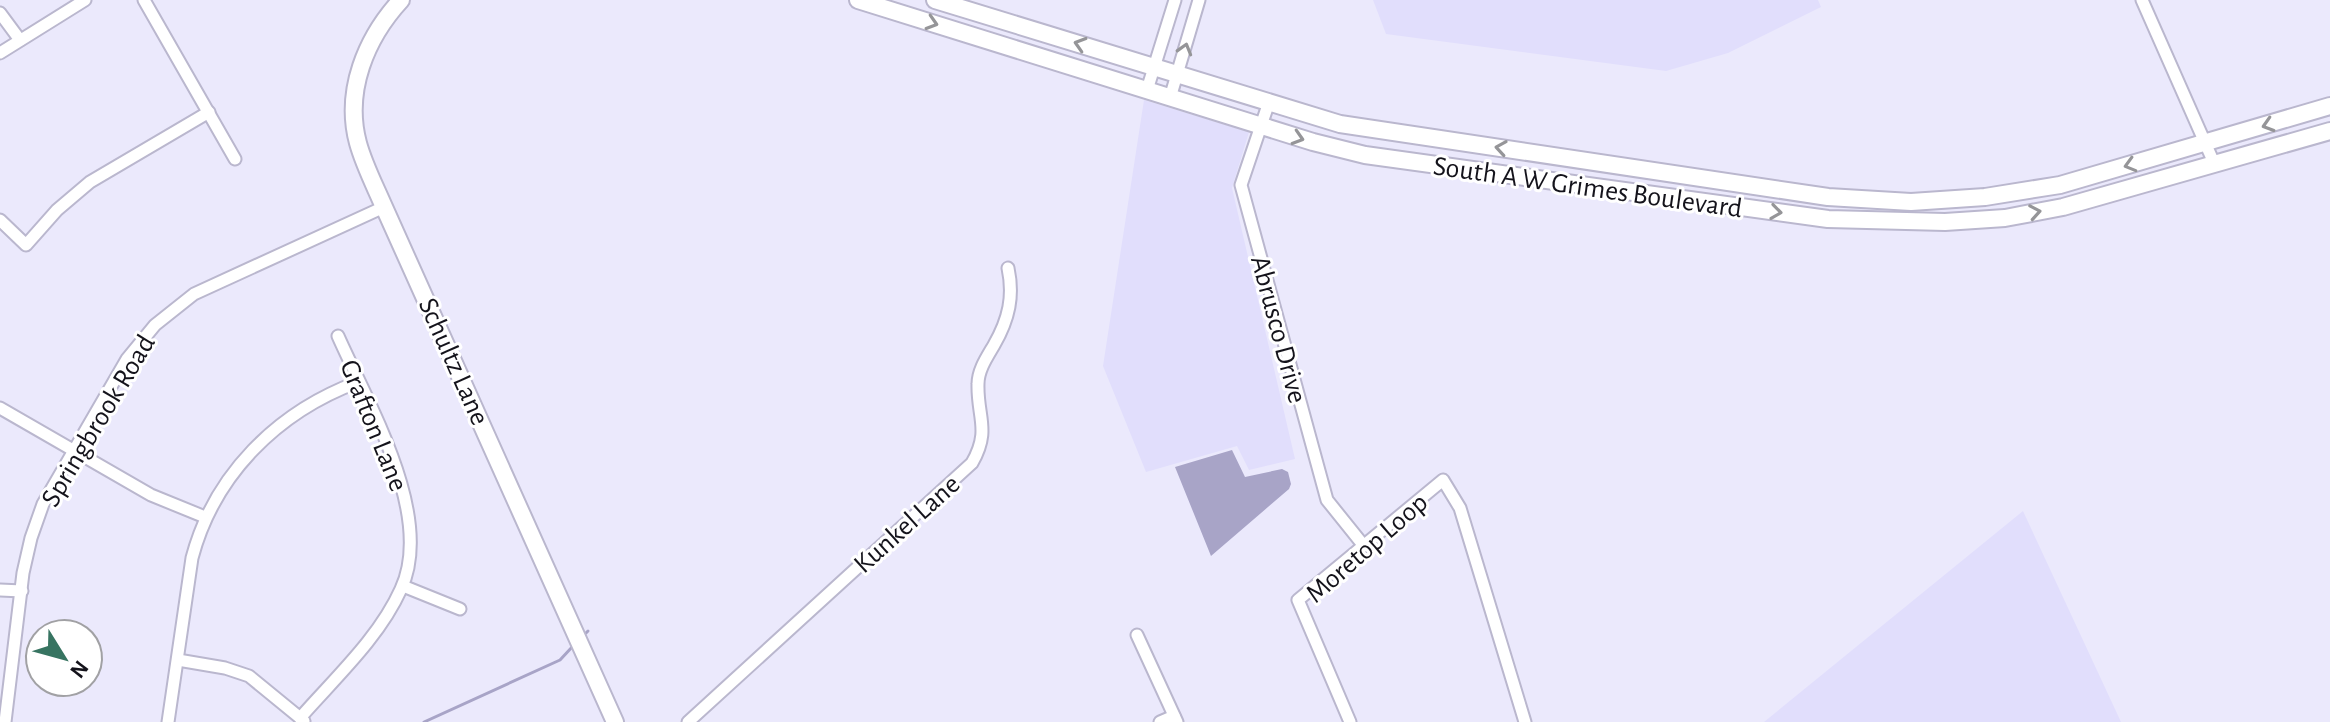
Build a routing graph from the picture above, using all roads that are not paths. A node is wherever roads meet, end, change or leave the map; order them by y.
1 (85, 0) edge
2 (144, 0) edge
3 (401, 0) edge
4 (858, 0) edge
5 (935, 0) edge
6 (1175, 0) edge
7 (1199, 0) edge
8 (2142, 0) edge
9 (0, 13) edge
10 (993, 18) junction
11 (20, 40) junction
12 (986, 40) junction
13 (0, 53) edge
14 (1154, 67) junction
15 (1178, 74) junction
16 (1147, 90) junction
17 (1170, 98) junction
18 (1269, 102) junction
19 (2330, 106) edge
20 (209, 112) junction
21 (1261, 126) junction
22 (2330, 131) edge
23 (1454, 140) junction
24 (2205, 144) junction
25 (235, 159) dead end
26 (1413, 162) junction
27 (2214, 163) junction
28 (1751, 184) junction
29 (1911, 202) junction
30 (384, 207) junction
31 (1748, 208) junction
32 (0, 220) edge
33 (1912, 222) junction
34 (1008, 268) dead end
35 (338, 336) dead end
36 (358, 382) junction
37 (0, 408) edge
38 (73, 450) junction
39 (205, 517) junction
40 (1364, 546) junction
41 (403, 586) junction
42 (0, 590) edge
43 (22, 591) junction
44 (460, 609) dead end
45 (1137, 635) dead end
46 (178, 660) junction
47 (1176, 719) edge
48 (303, 720) edge
49 (5, 722) edge
50 (168, 722) edge
51 (615, 722) edge
52 (688, 722) edge
53 (1160, 722) edge
54 (1350, 722) edge
55 (1525, 722) edge

1 - 11 street
2 - 20 street
3 - 30 main road, Schultz Lane
4 -> 12 main road, South A W Grimes Boulevard
5 - 10 main road, South A W Grimes Boulevard
6 - 14 street
15 -> 7 street
8 - 24 street
9 - 11 street
10 - 12 main road
14 -> 10 main road, South A W Grimes Boulevard
11 - 13 street
12 - 16 main road, South A W Grimes Boulevard
14 - 15 main road, South A W Grimes Boulevard
14 - 16 street
15 - 17 street
15 - 18 main road, South A W Grimes Boulevard
16 - 17 main road, South A W Grimes Boulevard
17 - 21 main road, South A W Grimes Boulevard
18 - 21 street, Abrusco Drive
18 - 23 main road, South A W Grimes Boulevard
19 -> 24 main road, South A W Grimes Boulevard
20 - 25 street
20 - 32 street
21 -> 26 main road, South A W Grimes Boulevard
21 - 40 street, Abrusco Drive
22 - 27 main road, South A W Grimes Boulevard
23 - 26 main road
28 -> 23 main road, South A W Grimes Boulevard
24 - 27 street
24 -> 29 main road, South A W Grimes Boulevard
26 - 31 main road, South A W Grimes Boulevard
33 -> 27 main road, South A W Grimes Boulevard
28 - 29 main road, South A W Grimes Boulevard
28 - 31 main road
29 - 33 main road
30 - 38 street, Springbrook Road
30 - 51 main road, Schultz Lane
31 -> 33 main road, South A W Grimes Boulevard
34 - 52 street, Kunkel Lane
35 - 36 street, Grafton Lane
36 - 39 street
36 - 41 street, Grafton Lane
37 - 38 street
38 - 39 street
38 - 43 street, Springbrook Road
39 - 46 street
40 - 54 street, Moretop Loop
40 - 55 street, Moretop Loop
41 - 44 street
41 - 48 street, Grafton Lane
42 - 43 street
43 - 49 street, Springbrook Road
45 - 47 street
46 - 48 street
46 - 50 street
47 - 53 street

